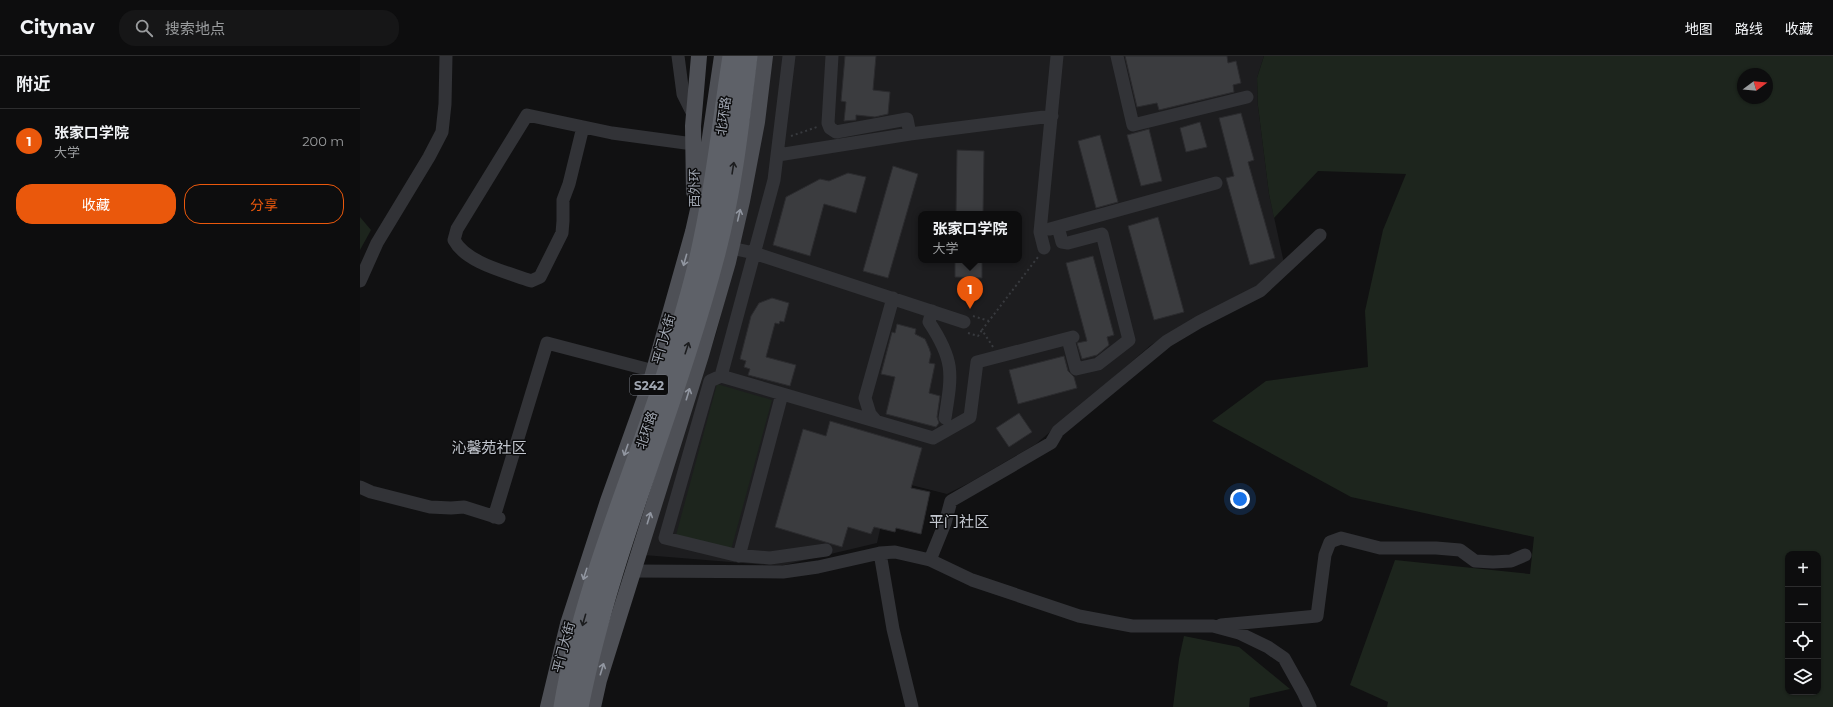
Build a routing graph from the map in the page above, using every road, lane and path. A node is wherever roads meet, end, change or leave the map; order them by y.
1 (446, 56) edge
2 (678, 56) edge
3 (699, 56) edge
4 (722, 56) edge
5 (732, 56) edge
6 (748, 56) edge
7 (765, 56) edge
8 (789, 56) edge
9 (832, 56) edge
10 (1057, 56) edge
11 (1117, 56) edge
12 (1247, 97) dead end
13 (693, 114) junction
14 (1052, 116) junction
15 (828, 123) junction
16 (583, 127) junction
17 (910, 134) junction
18 (780, 140) junction
19 (693, 144) junction
20 (778, 155) junction
21 (1216, 183) dead end
22 (1058, 227) junction
23 (693, 232) junction
24 (1040, 232) junction
25 (1320, 235) dead end
26 (732, 244) junction
27 (1044, 248) joint
28 (754, 253) junction
29 (360, 281) edge
30 (893, 298) junction
31 (932, 311) junction
32 (964, 322) dead end
33 (995, 358) junction
34 (654, 371) junction
35 (721, 376) junction
36 (782, 394) junction
37 (945, 418) dead end
38 (876, 421) junction
39 (360, 487) edge
40 (602, 522) junction
41 (644, 536) junction
42 (826, 550) dead end
43 (880, 553) junction
44 (1525, 555) dead end
45 (740, 556) junction
46 (930, 560) junction
47 (632, 571) junction
48 (1214, 626) junction
49 (548, 707) edge
50 (563, 707) edge
51 (579, 707) edge
52 (593, 707) edge
53 (912, 707) edge
54 (1310, 707) edge

1 - 29 street
2 - 13 street
3 - 13 main road, 西外环
4 - 23 main road, 平门大街 / S242
5 -> 50 highway, 北环路
51 -> 6 highway, 北环路
26 -> 7 main road, S242
8 - 18 street
9 - 15 street
10 - 14 street
11 - 12 street
13 - 19 main road, 西外环
14 - 17 street
14 - 24 street
15 - 17 street
15 - 18 path
16 - 16 street
16 - 19 street
17 - 20 street
18 - 20 street
19 - 23 main road, 西外环
20 - 28 street
21 - 22 street
22 - 24 street
22 - 33 street
23 - 26 main road
23 -> 34 main road, 平门大街 / S242
24 - 27 street
25 - 46 street
26 - 28 street
41 -> 26 main road, S242
27 - 33 path
28 - 30 street
28 - 35 street
30 - 31 street
30 - 38 street
31 - 32 street
31 - 37 street
33 - 38 street
34 - 39 street
34 -> 40 main road, 平门大街 / S242
35 - 36 street
35 - 45 street
36 - 38 street
36 - 45 street
40 - 41 main road
40 -> 49 main road, 平门大街 / S242
41 - 47 main road, S242
42 - 45 street
43 - 46 street
43 - 47 street
43 - 53 street
44 - 48 street
46 - 48 street
52 -> 47 main road, S242
48 - 54 street

